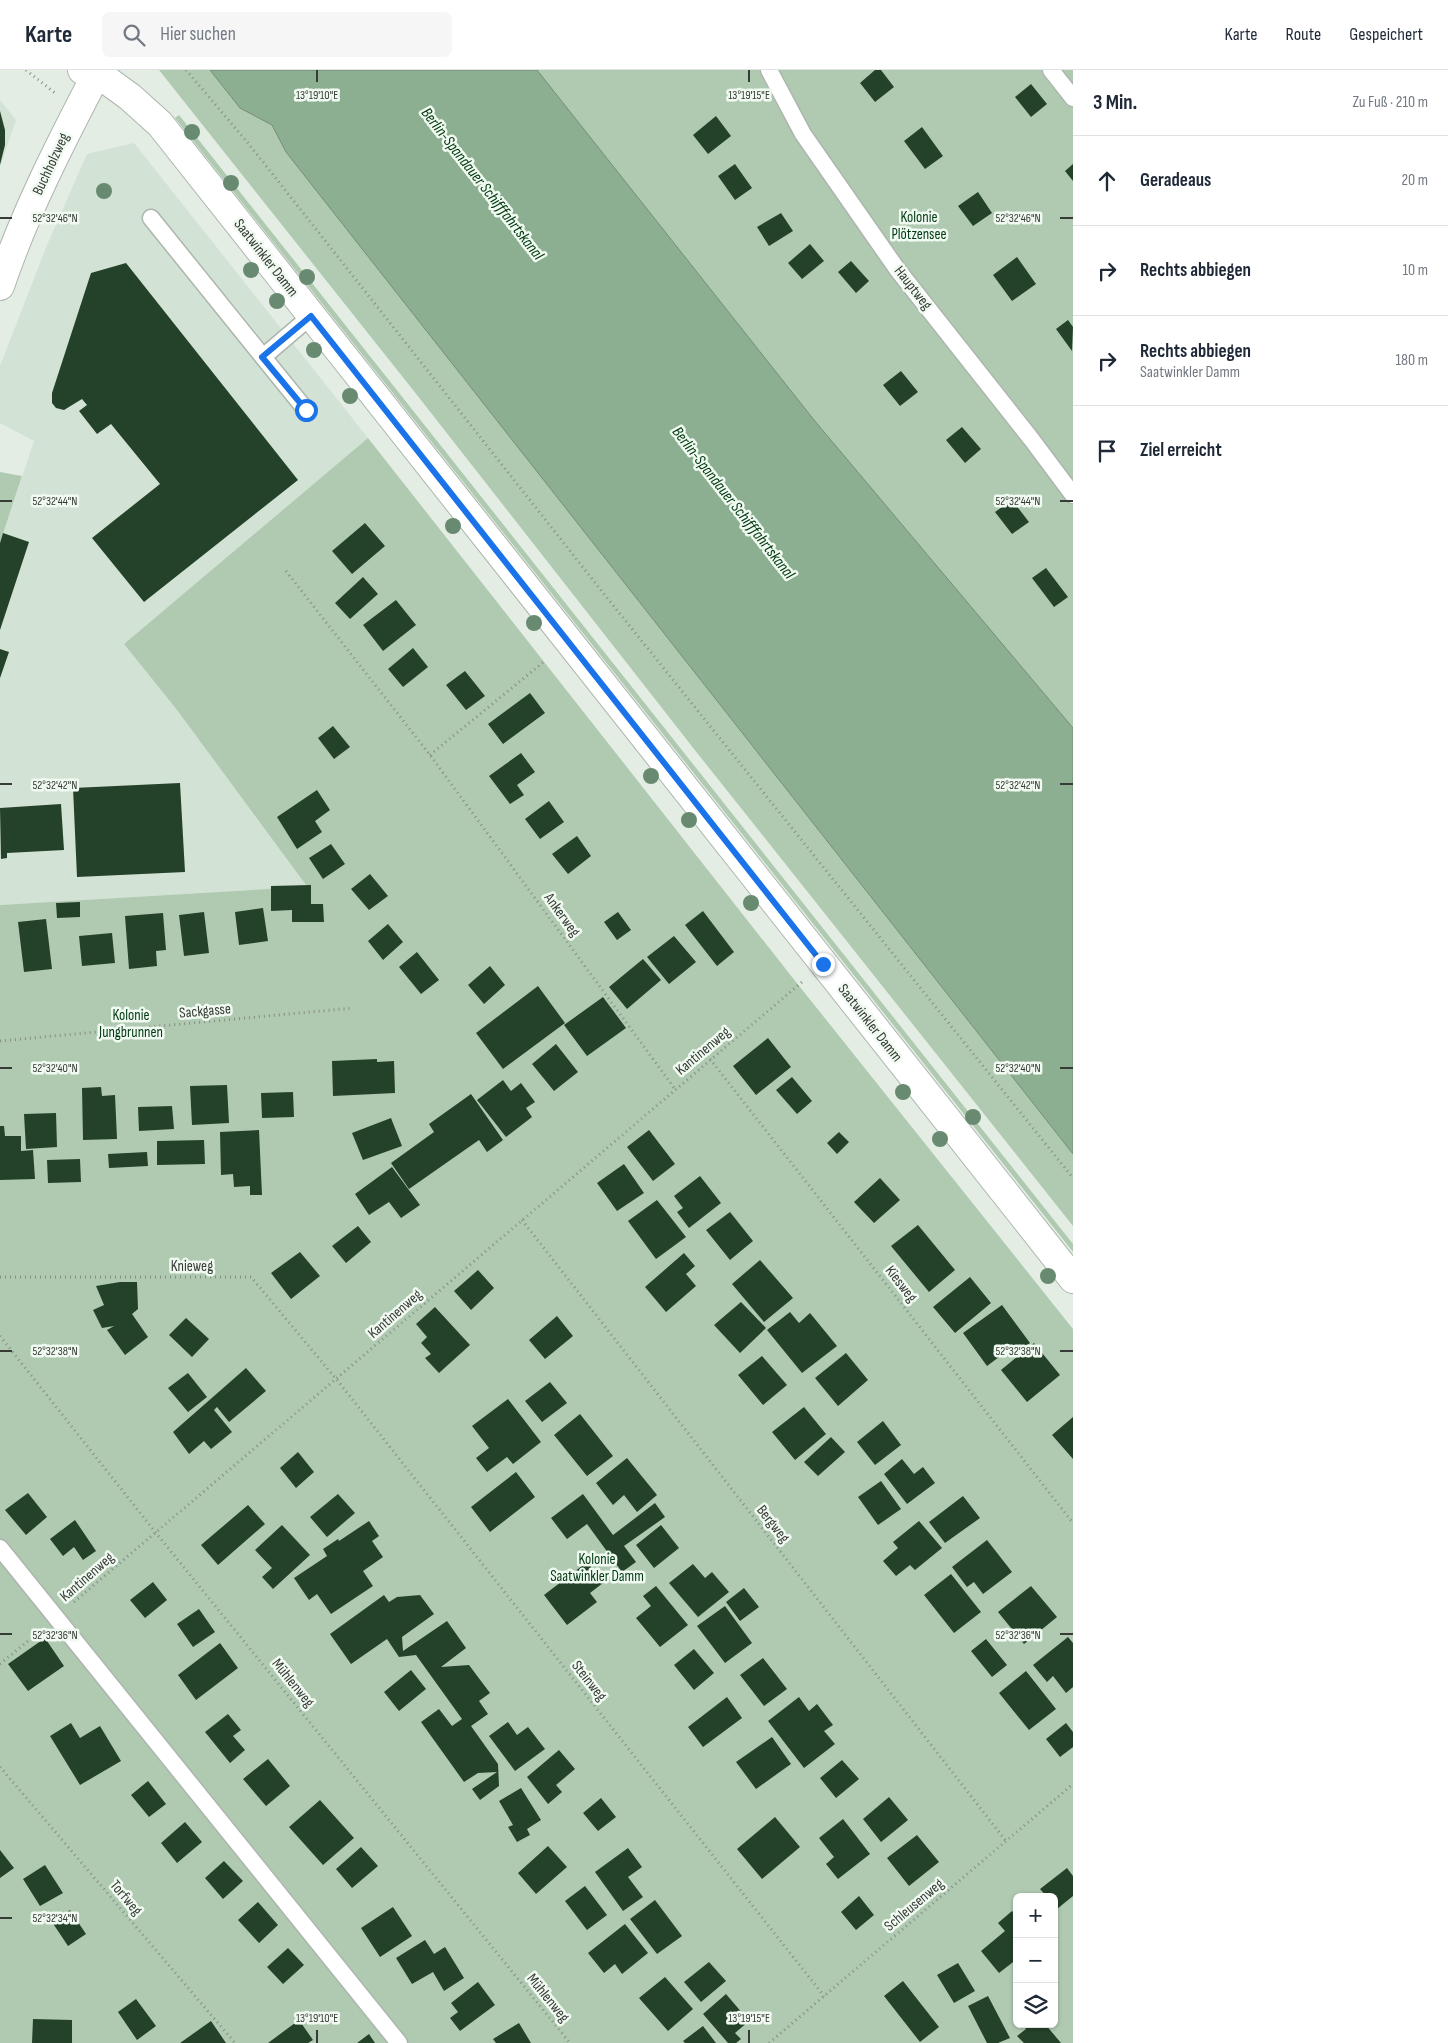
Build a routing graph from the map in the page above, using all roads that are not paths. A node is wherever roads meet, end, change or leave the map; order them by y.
1 (769, 70) edge
2 (1051, 70) edge
3 (92, 71) edge
4 (1073, 98) edge
5 (151, 218) dead end
6 (0, 286) edge
7 (311, 316) junction
8 (262, 357) junction
9 (306, 410) dead end
10 (1073, 495) edge
11 (1073, 1279) edge
12 (0, 1548) edge
13 (399, 2043) edge

1 - 10 lane, Hauptweg
2 - 4 lane
3 - 6 main road, Buchholzweg
3 - 7 main road, Saatwinkler Damm
5 - 8 lane
7 - 8 lane
7 - 11 main road, Saatwinkler Damm
8 - 9 lane
12 - 13 lane

